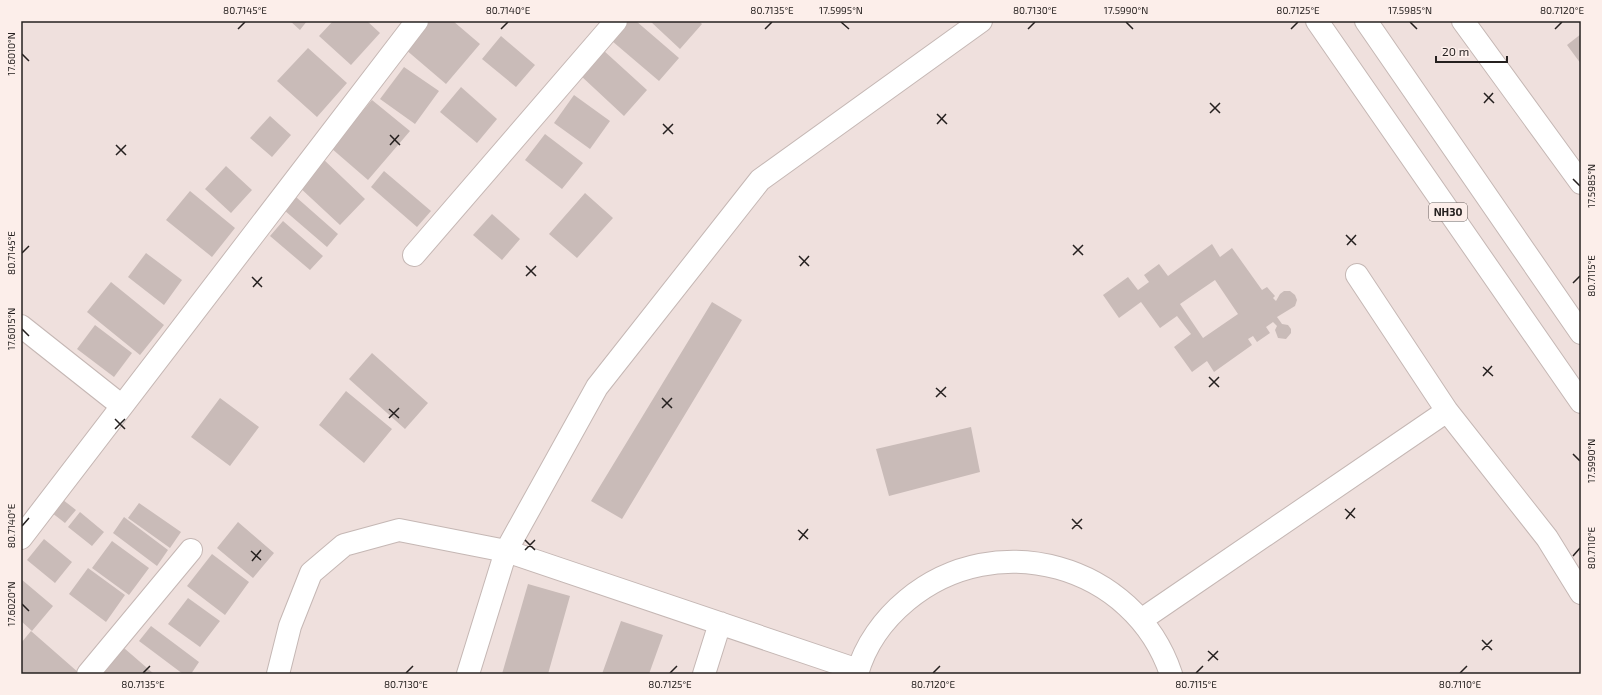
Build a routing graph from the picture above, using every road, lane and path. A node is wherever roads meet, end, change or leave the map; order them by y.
1 (417, 21) edge
2 (616, 21) edge
3 (982, 21) edge
4 (1317, 21) edge
5 (1366, 21) edge
6 (1464, 21) edge
7 (1581, 183) edge
8 (414, 255) dead end
9 (1357, 275) dead end
10 (21, 326) edge
11 (1581, 333) edge
12 (1581, 402) edge
13 (122, 406) junction
14 (1447, 411) junction
15 (21, 538) edge
16 (191, 550) dead end
17 (506, 551) junction
18 (1581, 594) edge
19 (1141, 620) junction
20 (720, 623) junction
21 (857, 672) edge
22 (88, 674) edge
23 (278, 674) edge
24 (468, 674) edge
25 (704, 674) edge
26 (1171, 674) edge

1 - 13 main road
2 - 8 main road
3 - 17 main road
4 - 12 main road, NH30
5 - 11 main road
6 - 7 main road
9 - 14 main road
10 - 13 main road
13 - 15 main road
14 - 18 main road
14 - 19 main road
16 - 22 main road
17 - 20 main road
17 - 23 main road
17 - 24 main road
19 - 21 main road
19 - 26 main road
20 - 21 main road
20 - 25 main road

